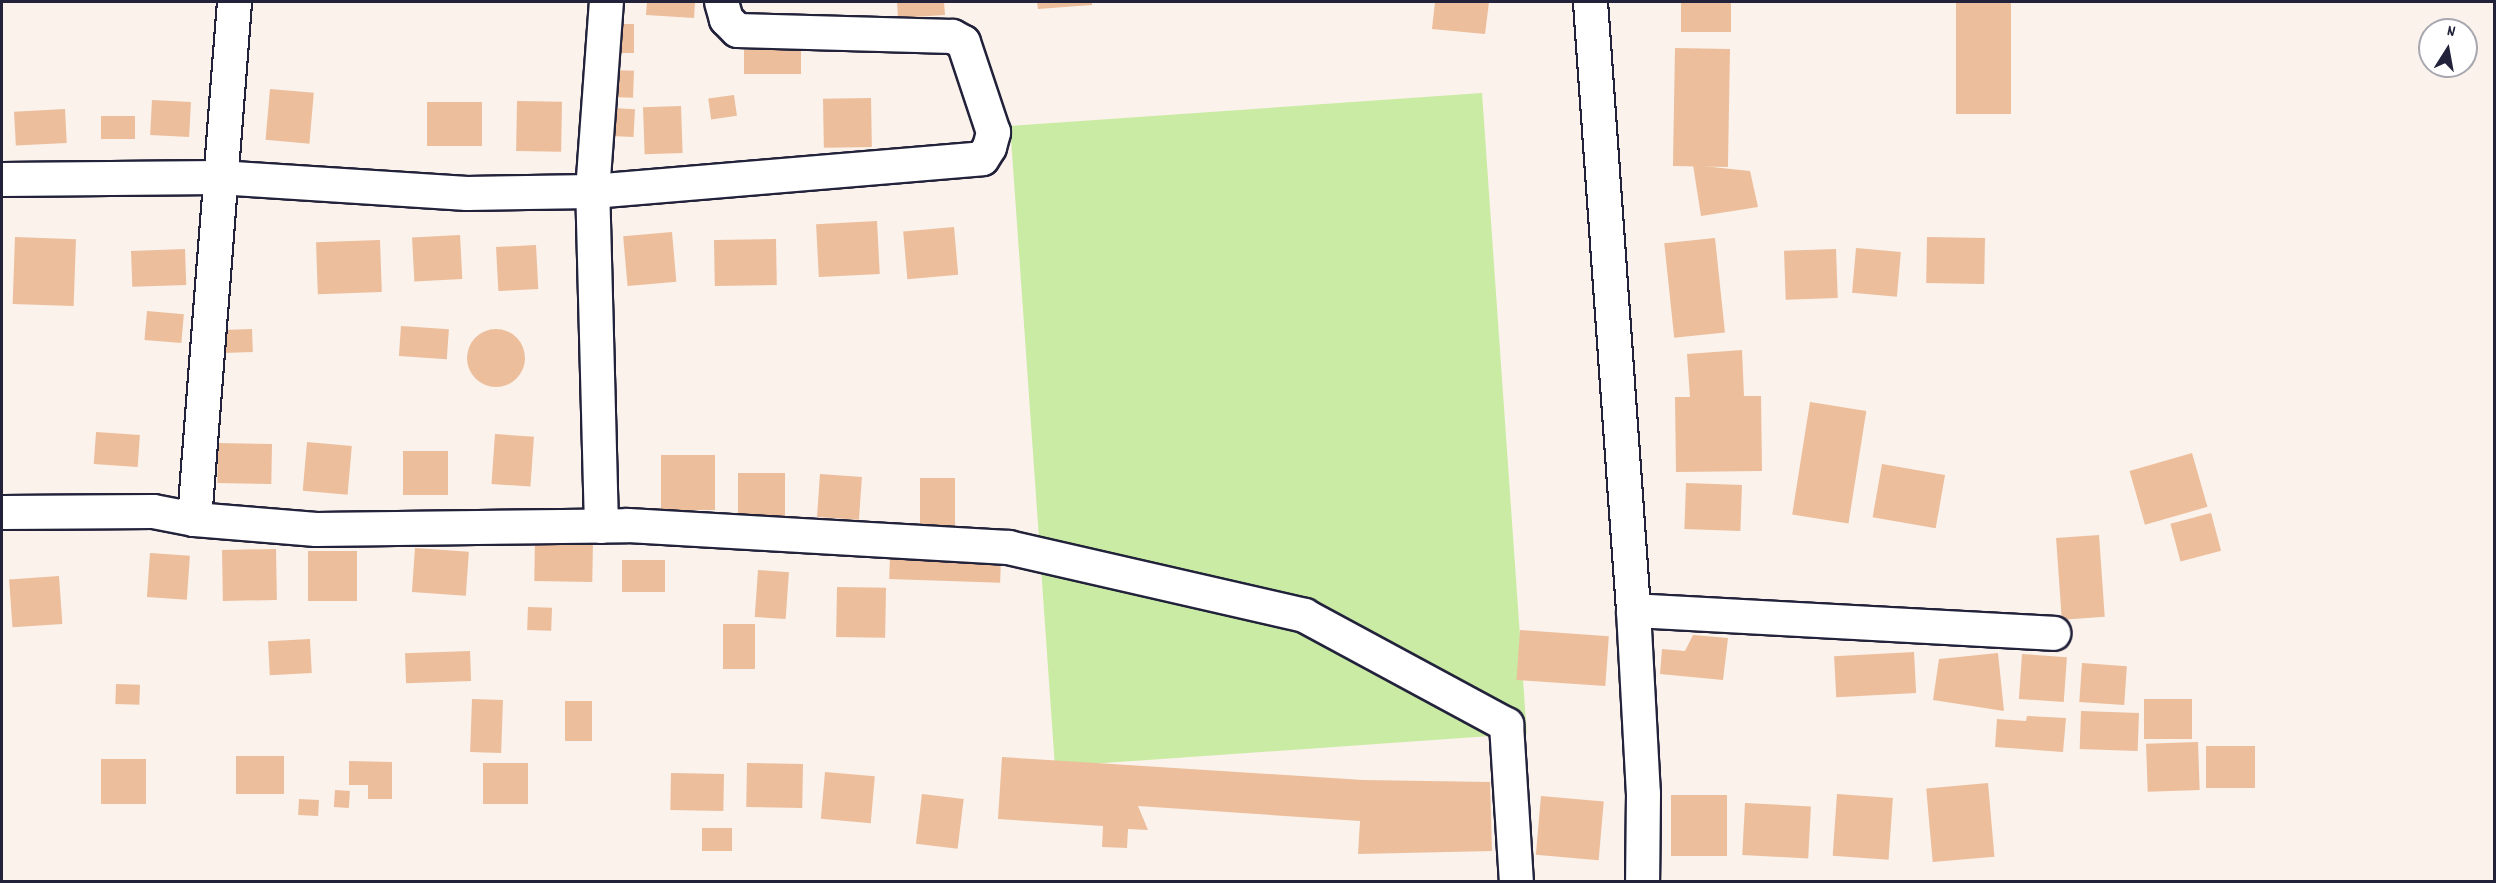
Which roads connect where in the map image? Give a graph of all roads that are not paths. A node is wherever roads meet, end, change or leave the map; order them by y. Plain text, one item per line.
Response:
1 (234, 2) edge
2 (606, 2) edge
3 (721, 2) edge
4 (1590, 2) edge
5 (218, 177) junction
6 (2, 179) edge
7 (592, 191) junction
8 (2, 512) edge
9 (194, 519) junction
10 (601, 526) junction
11 (1633, 610) junction
12 (2053, 633) dead end
13 (1516, 882) edge
14 (1642, 882) edge

1 - 5 street
2 - 7 street
3 - 7 street
4 - 11 street
5 - 6 street
5 - 7 street
5 - 9 street
7 - 10 street
8 - 9 street
9 - 10 street
10 - 13 street
11 - 12 street
11 - 14 street

